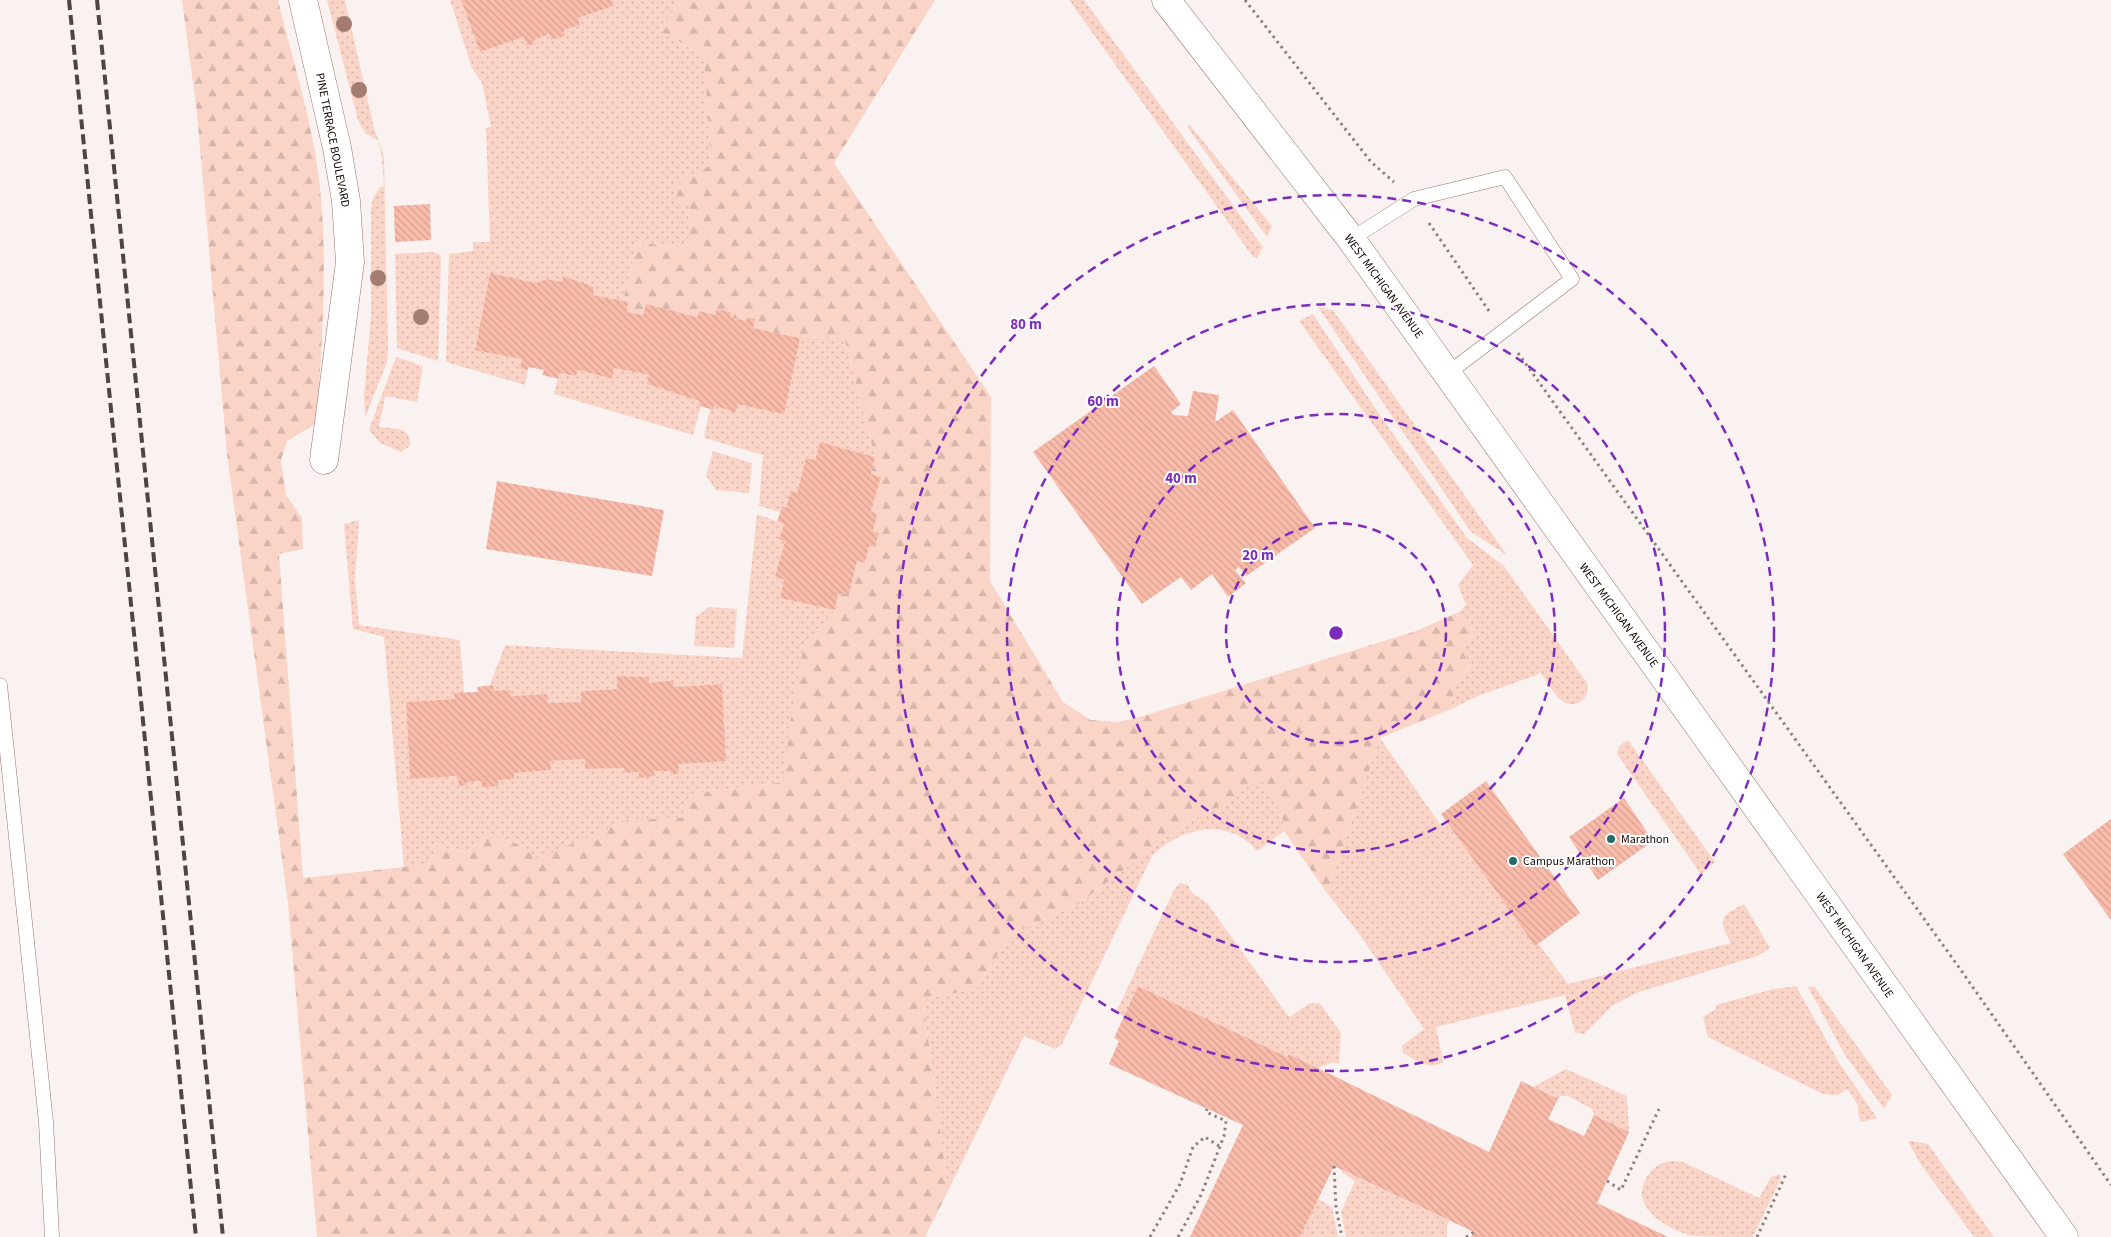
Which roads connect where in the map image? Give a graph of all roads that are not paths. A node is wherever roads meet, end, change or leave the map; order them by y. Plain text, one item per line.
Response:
1 (303, 0) edge
2 (1166, 0) edge
3 (1351, 239) junction
4 (1447, 374) junction
5 (324, 460) dead end
6 (0, 685) edge
7 (52, 1237) edge
8 (2064, 1237) edge

1 - 5 street, PINE TERRACE BOULEVARD
2 - 3 street, WEST MICHIGAN AVENUE
3 - 4 street, WEST MICHIGAN AVENUE
3 - 4 lane
4 - 8 street, WEST MICHIGAN AVENUE
6 - 7 lane

